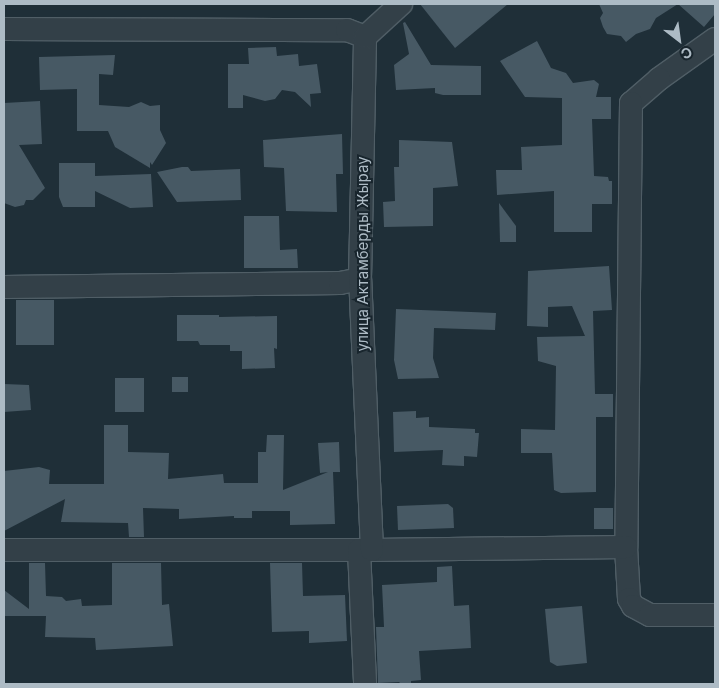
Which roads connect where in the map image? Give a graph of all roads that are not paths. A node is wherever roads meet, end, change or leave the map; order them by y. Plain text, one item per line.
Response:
1 (401, 4) edge
2 (4, 30) edge
3 (365, 37) junction
4 (715, 39) edge
5 (360, 279) junction
6 (4, 287) edge
7 (626, 547) junction
8 (4, 550) edge
9 (366, 550) junction
10 (715, 615) edge
11 (365, 684) edge

1 - 3 street
2 - 3 street
3 - 5 street, улица Актамберды Жырау
4 - 7 street
5 - 6 street
5 - 9 street, улица Актамберды Жырау
7 - 9 street
7 - 10 street
8 - 9 street
9 - 11 street, улица Актамберды Жырау

